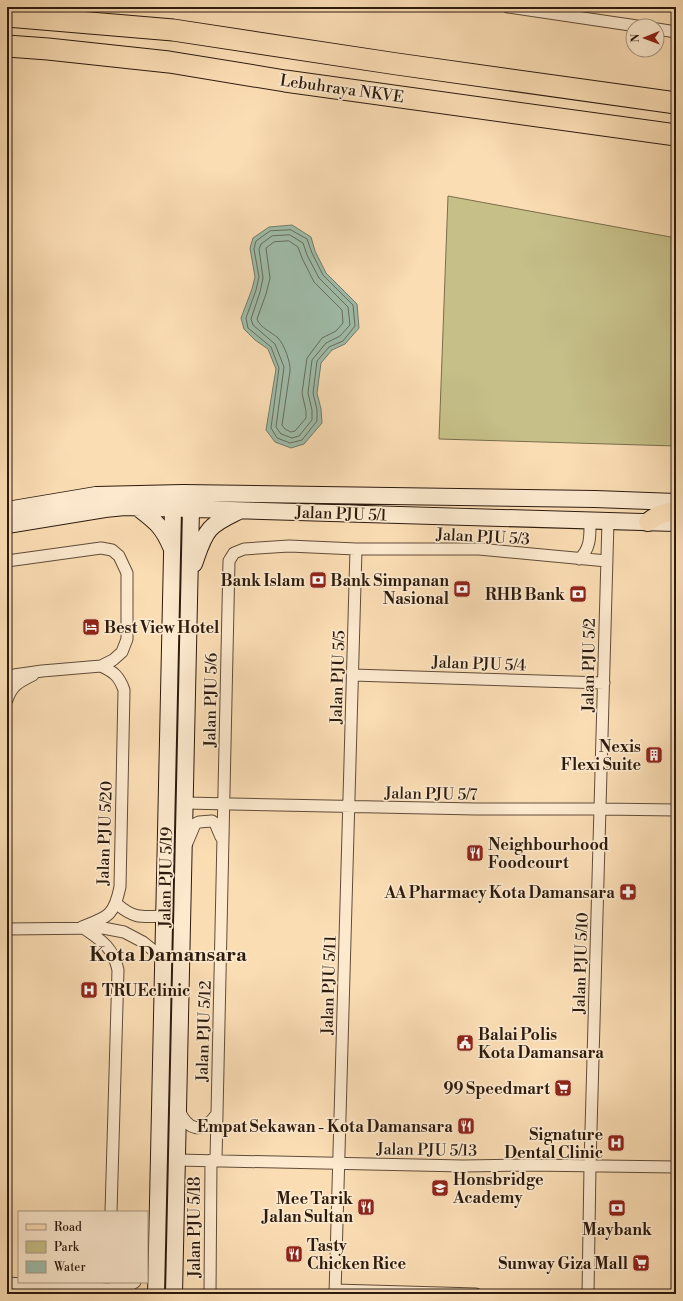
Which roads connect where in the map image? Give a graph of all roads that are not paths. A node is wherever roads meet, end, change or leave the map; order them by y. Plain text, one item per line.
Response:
1 (508, 7) edge
2 (7, 16) edge
3 (625, 24) edge
4 (665, 30) edge
5 (676, 32) edge
6 (7, 46) edge
7 (676, 103) edge
8 (676, 135) edge
9 (183, 493) junction
10 (676, 502) edge
11 (138, 508) junction
12 (173, 509) junction
13 (191, 509) junction
14 (7, 510) edge
15 (240, 510) junction
16 (676, 511) edge
17 (590, 521) junction
18 (608, 521) junction
19 (648, 522) junction
20 (676, 524) edge
21 (7, 525) edge
22 (172, 549) junction
23 (356, 549) junction
24 (580, 559) junction
25 (7, 561) edge
26 (607, 561) junction
27 (190, 574) junction
28 (101, 666) junction
29 (42, 671) junction
30 (353, 675) junction
31 (7, 676) edge
32 (604, 683) junction
33 (7, 700) edge
34 (185, 803) junction
35 (223, 804) junction
36 (349, 807) junction
37 (601, 809) junction
38 (676, 810) edge
39 (224, 843) junction
40 (184, 851) junction
41 (117, 904) junction
42 (164, 916) junction
43 (82, 927) junction
44 (7, 928) edge
45 (163, 958) junction
46 (178, 1107) junction
47 (216, 1115) junction
48 (177, 1160) junction
49 (213, 1160) junction
50 (338, 1163) junction
51 (590, 1166) junction
52 (676, 1168) edge
53 (111, 1211) edge
54 (152, 1271) edge
55 (7, 1283) edge
56 (133, 1283) edge
57 (109, 1288) edge
58 (335, 1292) edge
59 (156, 1294) edge
60 (174, 1294) edge
61 (210, 1294) edge
62 (476, 1294) edge
63 (588, 1294) edge

1 - 3 street
2 - 7 highway, Lebuhraya NKVE
4 - 5 street
6 - 8 highway, Lebuhraya NKVE
9 - 10 street, Jalan PJU 5/1
9 - 12 street
9 - 13 street
9 - 14 street, Jalan PJU 5/1
11 - 12 street, Jalan PJU 5/1
11 - 21 street, Jalan PJU 5/1
11 - 22 street
12 - 13 street, Jalan PJU 5/1
12 - 22 street, Jalan PJU 5/19
13 - 15 street, Jalan PJU 5/1
13 - 27 street, Jalan PJU 5/19
15 - 17 street, Jalan PJU 5/1
15 - 27 street
16 - 19 main road
17 - 18 street, Jalan PJU 5/1
17 - 24 street
18 - 19 street, Jalan PJU 5/1
18 - 26 street, Jalan PJU 5/2
19 - 20 street, Jalan PJU 5/1
22 - 42 street, Jalan PJU 5/19
23 - 24 street, Jalan PJU 5/3
23 - 30 street, Jalan PJU 5/5
23 - 35 street, Jalan PJU 5/6
24 - 26 street, Jalan PJU 5/3
25 - 28 street
26 - 32 street, Jalan PJU 5/2
27 - 34 street, Jalan PJU 5/19
28 - 29 street
28 - 41 street, Jalan PJU 5/20
29 - 31 street
29 - 33 street
30 - 32 street, Jalan PJU 5/4
30 - 36 street, Jalan PJU 5/5
32 - 37 street, Jalan PJU 5/2
34 - 35 street, Jalan PJU 5/7
34 - 40 street, Jalan PJU 5/19
35 - 36 street, Jalan PJU 5/7
35 - 39 street, Jalan PJU 5/12
36 - 37 street, Jalan PJU 5/7
36 - 50 street, Jalan PJU 5/11
37 - 38 street, Jalan PJU 5/7
37 - 51 street, Jalan PJU 5/10
39 - 40 street
39 - 47 street, Jalan PJU 5/12
40 - 46 street, Jalan PJU 5/19
41 - 42 street
41 - 43 street, Jalan PJU 5/20
42 - 45 street, Jalan PJU 5/19
43 - 44 street
43 - 45 street
43 - 53 street
45 - 54 street, Jalan PJU 5/19
46 - 47 street
46 - 48 street, Jalan PJU 5/19
47 - 49 street, Jalan PJU 5/12
48 - 49 street, Jalan PJU 5/13
48 - 60 street, Jalan PJU 5/19
49 - 50 street, Jalan PJU 5/13
49 - 61 street, Jalan PJU 5/18
50 - 51 street, Jalan PJU 5/13
50 - 58 street, Jalan PJU 5/11
51 - 52 street, Jalan PJU 5/13
51 - 63 street, Jalan PJU 5/10
54 - 59 street, Jalan PJU 5/19
55 - 57 street
56 - 57 street
58 - 62 street

